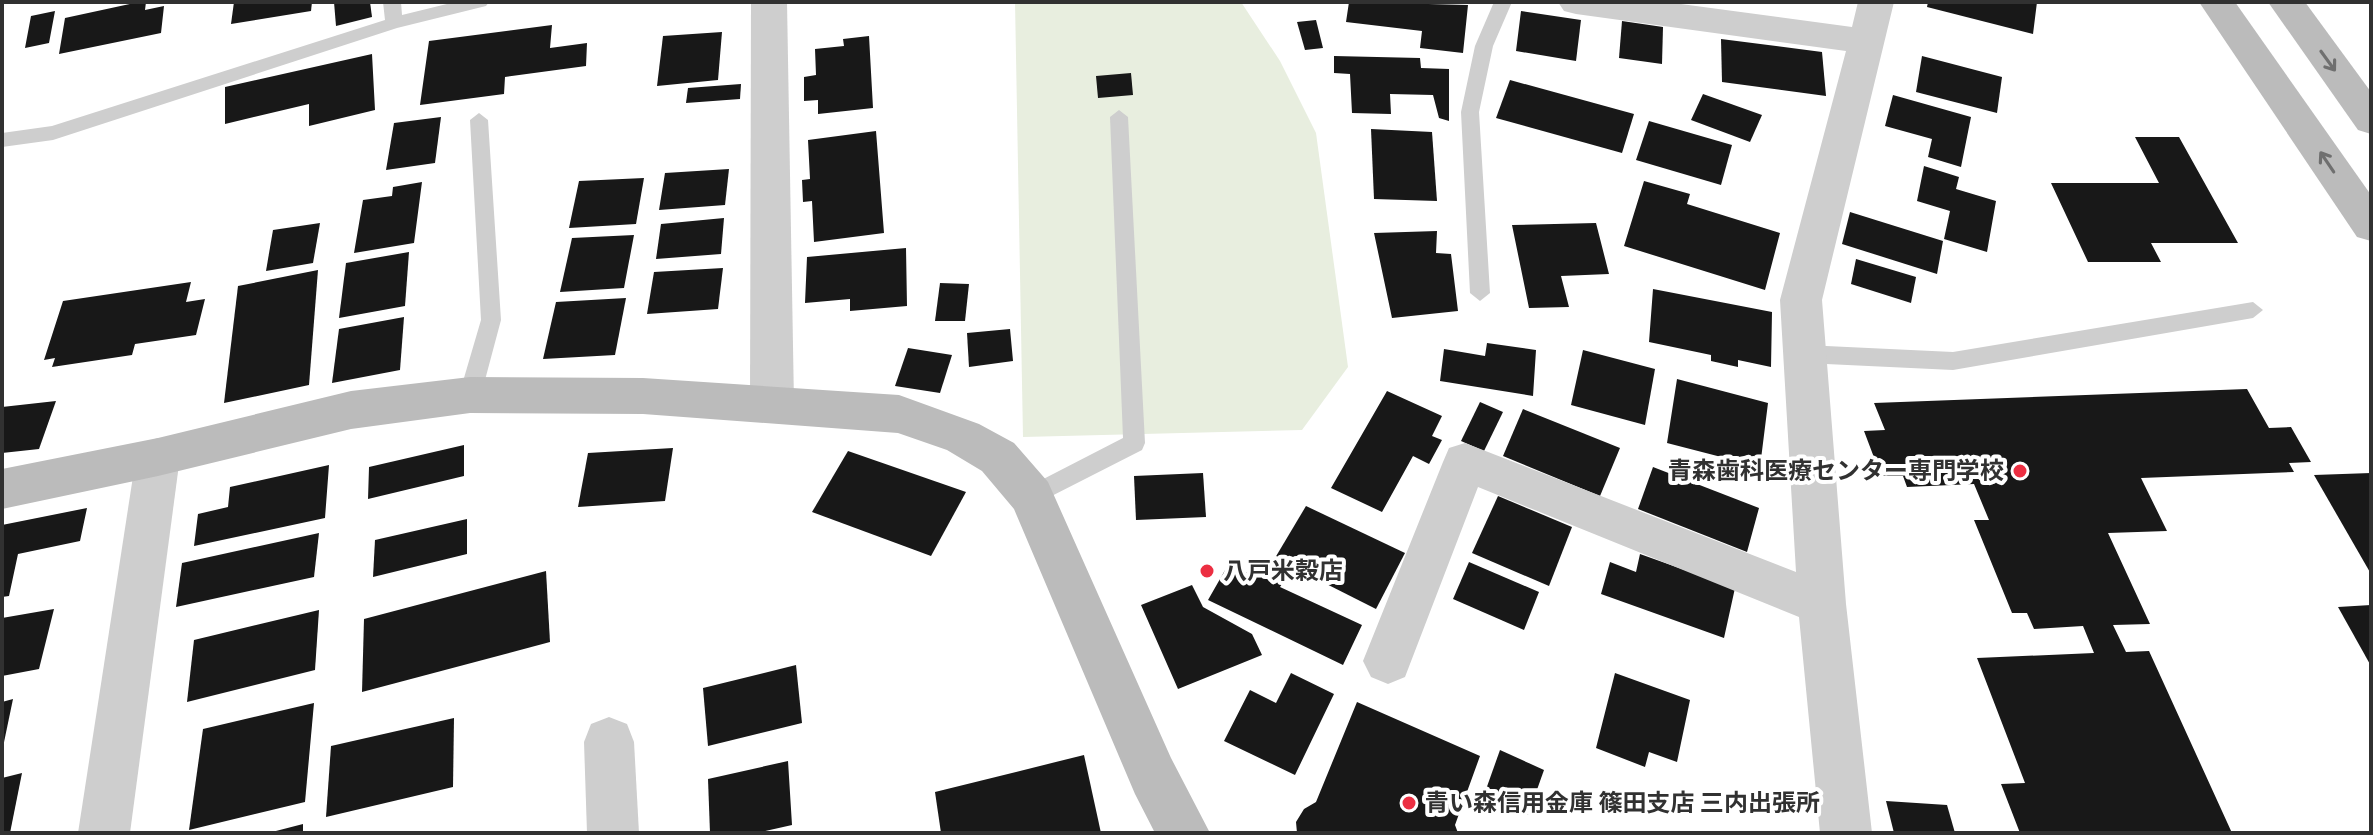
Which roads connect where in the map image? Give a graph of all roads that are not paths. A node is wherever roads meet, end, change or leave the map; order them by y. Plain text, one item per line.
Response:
1 (392, 2) edge
2 (480, 2) edge
3 (769, 2) edge
4 (1503, 2) edge
5 (1576, 2) edge
6 (2217, 2) edge
7 (2286, 2) edge
8 (1871, 21) edge
9 (394, 23) junction
10 (1119, 117) dead end
11 (479, 120) dead end
12 (2371, 120) edge
13 (2, 140) edge
14 (2371, 226) edge
15 (1480, 293) dead end
16 (2253, 310) dead end
17 (1805, 354) junction
18 (470, 395) junction
19 (772, 403) junction
20 (158, 457) junction
21 (2, 489) edge
22 (1032, 496) junction
23 (1822, 604) junction
24 (1388, 661) dead end
25 (609, 742) dead end
26 (104, 833) edge
27 (613, 833) edge
28 (1184, 833) edge
29 (1846, 833) edge

1 - 9 lane
2 - 9 lane
3 - 19 street
4 - 15 lane
5 - 8 street
14 -> 6 street
7 -> 12 street
8 - 17 street
9 - 13 lane
10 - 22 lane
11 - 18 lane
16 - 17 lane
17 - 23 street
18 - 19 street
18 - 20 street
19 - 22 street
20 - 21 street
20 - 26 street
22 - 28 street
23 - 24 street
23 - 29 street
25 - 27 street

